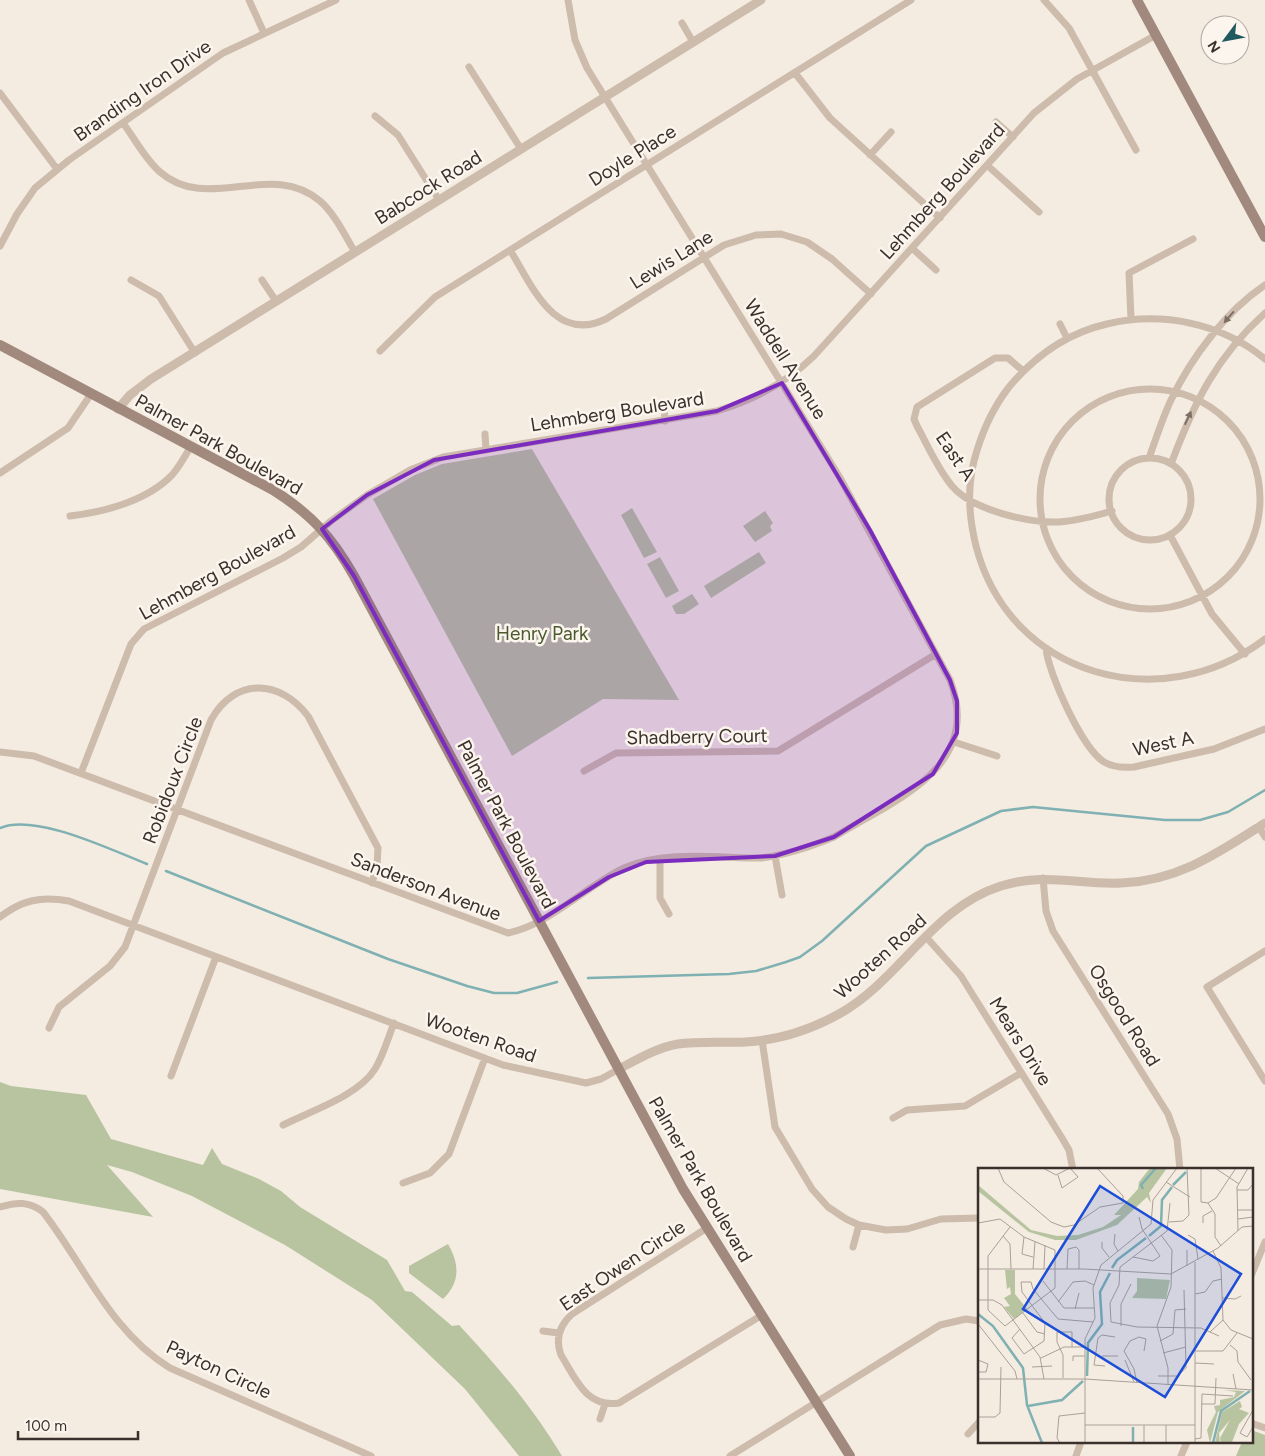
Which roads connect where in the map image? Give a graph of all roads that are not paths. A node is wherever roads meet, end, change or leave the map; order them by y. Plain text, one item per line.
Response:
1 (248, 0) edge
2 (336, 0) edge
3 (568, 0) edge
4 (761, 0) edge
5 (911, 0) edge
6 (1044, 0) edge
7 (1137, 0) edge
8 (682, 23) dead end
9 (264, 33) junction
10 (1156, 35) junction
11 (693, 42) junction
12 (470, 67) dead end
13 (1092, 70) junction
14 (795, 73) junction
15 (0, 93) edge
16 (605, 97) junction
17 (375, 116) dead end
18 (996, 122) dead end
19 (123, 123) junction
20 (891, 132) dead end
21 (1013, 137) junction
22 (522, 149) junction
23 (1136, 150) dead end
24 (870, 155) junction
25 (646, 165) junction
26 (988, 166) junction
27 (57, 169) junction
28 (439, 200) junction
29 (1039, 212) dead end
30 (940, 218) junction
31 (1265, 237) edge
32 (1193, 239) dead end
33 (0, 246) edge
34 (913, 248) junction
35 (510, 250) junction
36 (355, 252) junction
37 (704, 258) junction
38 (936, 270) dead end
39 (131, 280) dead end
40 (262, 280) dead end
41 (1265, 285) edge
42 (871, 294) junction
43 (276, 301) junction
44 (1265, 313) edge
45 (1131, 319) junction
46 (1060, 324) dead end
47 (1218, 331) junction
48 (1067, 338) junction
49 (1238, 340) junction
50 (0, 346) edge
51 (380, 351) dead end
52 (195, 353) junction
53 (1265, 359) edge
54 (1023, 371) junction
55 (782, 383) junction
56 (1176, 392) junction
57 (90, 394) junction
58 (1197, 399) junction
59 (664, 406) dead end
60 (118, 408) junction
61 (664, 421) junction
62 (485, 434) dead end
63 (191, 446) junction
64 (486, 450) junction
65 (1149, 458) junction
66 (1171, 464) junction
67 (0, 473) edge
68 (969, 501) junction
69 (1112, 511) junction
70 (70, 516) dead end
71 (1042, 522) junction
72 (322, 529) junction
73 (1170, 535) junction
74 (1202, 597) junction
75 (1265, 640) edge
76 (1046, 648) junction
77 (936, 654) junction
78 (1245, 654) junction
79 (1265, 729) edge
80 (954, 742) junction
81 (0, 752) edge
82 (996, 756) dead end
83 (584, 771) dead end
84 (81, 774) junction
85 (178, 810) junction
86 (1262, 825) edge
87 (1265, 837) edge
88 (775, 856) junction
89 (660, 859) junction
90 (1043, 878) junction
91 (372, 883) junction
92 (782, 895) dead end
93 (669, 914) dead end
94 (0, 917) edge
95 (539, 921) junction
96 (134, 925) junction
97 (927, 938) junction
98 (1265, 951) edge
99 (216, 957) junction
100 (394, 1023) junction
101 (49, 1028) dead end
102 (762, 1040) junction
103 (485, 1058) junction
104 (619, 1069) junction
105 (1021, 1072) junction
106 (170, 1076) dead end
107 (1265, 1081) edge
108 (893, 1118) dead end
109 (283, 1124) dead end
110 (1072, 1168) edge
111 (1180, 1168) edge
112 (403, 1183) dead end
113 (0, 1207) edge
114 (978, 1218) edge
115 (859, 1225) junction
116 (707, 1228) junction
117 (1265, 1242) edge
118 (853, 1247) dead end
119 (1252, 1274) edge
120 (762, 1315) junction
121 (978, 1321) edge
122 (543, 1330) dead end
123 (559, 1333) junction
124 (816, 1402) junction
125 (605, 1404) junction
126 (600, 1419) dead end
127 (978, 1423) edge
128 (1252, 1423) edge
129 (1265, 1428) edge
130 (968, 1434) dead end
131 (1080, 1444) edge
132 (1186, 1444) edge
133 (370, 1456) edge
134 (730, 1456) edge
135 (850, 1456) edge
136 (1076, 1456) edge
137 (1181, 1456) edge

1 - 9 street
2 - 9 street, Branding Iron Drive
3 - 16 street, Waddell Avenue
4 - 11 street, Babcock Road
5 - 14 street, Doyle Place
6 - 13 street
7 - 10 main road
8 - 11 street
9 - 19 street, Branding Iron Drive
10 - 13 street, Lehmberg Boulevard
10 - 31 main road
11 - 16 street, Babcock Road
12 - 22 street
13 - 21 street, Lehmberg Boulevard
13 - 23 street
14 - 24 street
14 - 25 street, Doyle Place
15 - 27 street
16 - 22 street, Babcock Road
16 - 25 street, Waddell Avenue
17 - 28 street
18 - 21 street
19 - 27 street, Branding Iron Drive
19 - 36 street
20 - 24 street
21 - 26 street, Lehmberg Boulevard
22 - 28 street, Babcock Road
24 - 30 street
25 - 35 street, Doyle Place
25 - 37 street, Waddell Avenue
26 - 29 street
26 - 30 street, Lehmberg Boulevard
27 - 33 street, Branding Iron Drive
28 - 36 street, Babcock Road
30 - 34 street, Lehmberg Boulevard
32 - 45 street
34 - 38 street
34 - 42 street, Lehmberg Boulevard
35 - 37 street, Lewis Lane
35 - 51 street, Doyle Place
36 - 43 street, Babcock Road
37 - 42 street, Lewis Lane
37 - 55 street, Waddell Avenue
39 - 52 street
40 - 43 street
41 -> 47 street
42 - 55 street, Lehmberg Boulevard
43 - 52 street, Babcock Road
44 - 49 street
45 - 47 street
45 - 48 street
46 - 48 street
47 - 49 street
47 - 56 street
48 - 54 street
49 - 53 street
49 - 58 street
50 - 57 main road, Palmer Park Boulevard
52 - 60 street, Babcock Road
54 - 68 street
54 - 68 street, East A
55 - 61 street, Lehmberg Boulevard
55 - 77 street, Waddell Avenue
56 - 58 street
56 - 65 street
56 - 71 street
57 - 60 main road, Palmer Park Boulevard
57 - 67 street
66 -> 58 street
58 - 74 street
59 - 61 street
60 - 63 main road, Palmer Park Boulevard
61 - 64 street, Lehmberg Boulevard
62 - 64 street
63 - 70 street
63 - 72 main road, Palmer Park Boulevard
64 - 72 street, Lehmberg Boulevard
65 - 66 street
65 - 69 street
66 - 73 street
68 - 71 street, East A
68 - 76 street
69 - 71 street, East A
69 - 73 street
71 - 74 street
72 - 84 street, Lehmberg Boulevard
72 - 95 main road, Palmer Park Boulevard
73 - 74 street
74 - 78 street
75 - 78 street
76 - 78 street
76 - 79 street, West A
77 - 80 street, Waddell Avenue
77 - 83 street, Shadberry Court
80 - 82 street
80 - 88 street, Sanderson Avenue
81 - 84 street, Sanderson Avenue
84 - 85 street, Sanderson Avenue
85 - 91 street, Sanderson Avenue
85 - 91 street, Robidoux Circle
85 - 96 street, Robidoux Circle
86 - 87 street
86 - 90 street, Wooten Road
88 - 89 street, Sanderson Avenue
88 - 92 street
89 - 93 street
89 - 95 street, Sanderson Avenue
90 - 97 street, Wooten Road
90 - 111 street, Osgood Road
91 - 95 street, Sanderson Avenue
94 - 96 street, Wooten Road
95 - 104 main road, Palmer Park Boulevard
96 - 99 street, Wooten Road
96 - 101 street, Robidoux Circle
97 - 102 street, Wooten Road
97 - 105 street, Mears Drive
98 - 107 street
99 - 100 street, Wooten Road
99 - 106 street
100 - 103 street, Wooten Road
100 - 109 street
102 - 104 street, Wooten Road
102 - 115 street
103 - 104 street, Wooten Road
103 - 112 street
104 - 116 main road, Palmer Park Boulevard
105 - 108 street
105 - 110 street, Mears Drive
113 - 133 street, Payton Circle
114 - 115 street
115 - 118 street
116 - 120 main road, Palmer Park Boulevard
116 - 123 street, East Owen Circle
117 - 119 street
120 - 124 main road, Palmer Park Boulevard
120 - 125 street
121 - 124 street
122 - 123 street, East Owen Circle
123 - 125 street, East Owen Circle
124 - 134 street
124 - 135 main road, Palmer Park Boulevard
125 - 126 street
127 - 130 street
128 - 129 street
131 - 136 street
132 - 137 street

